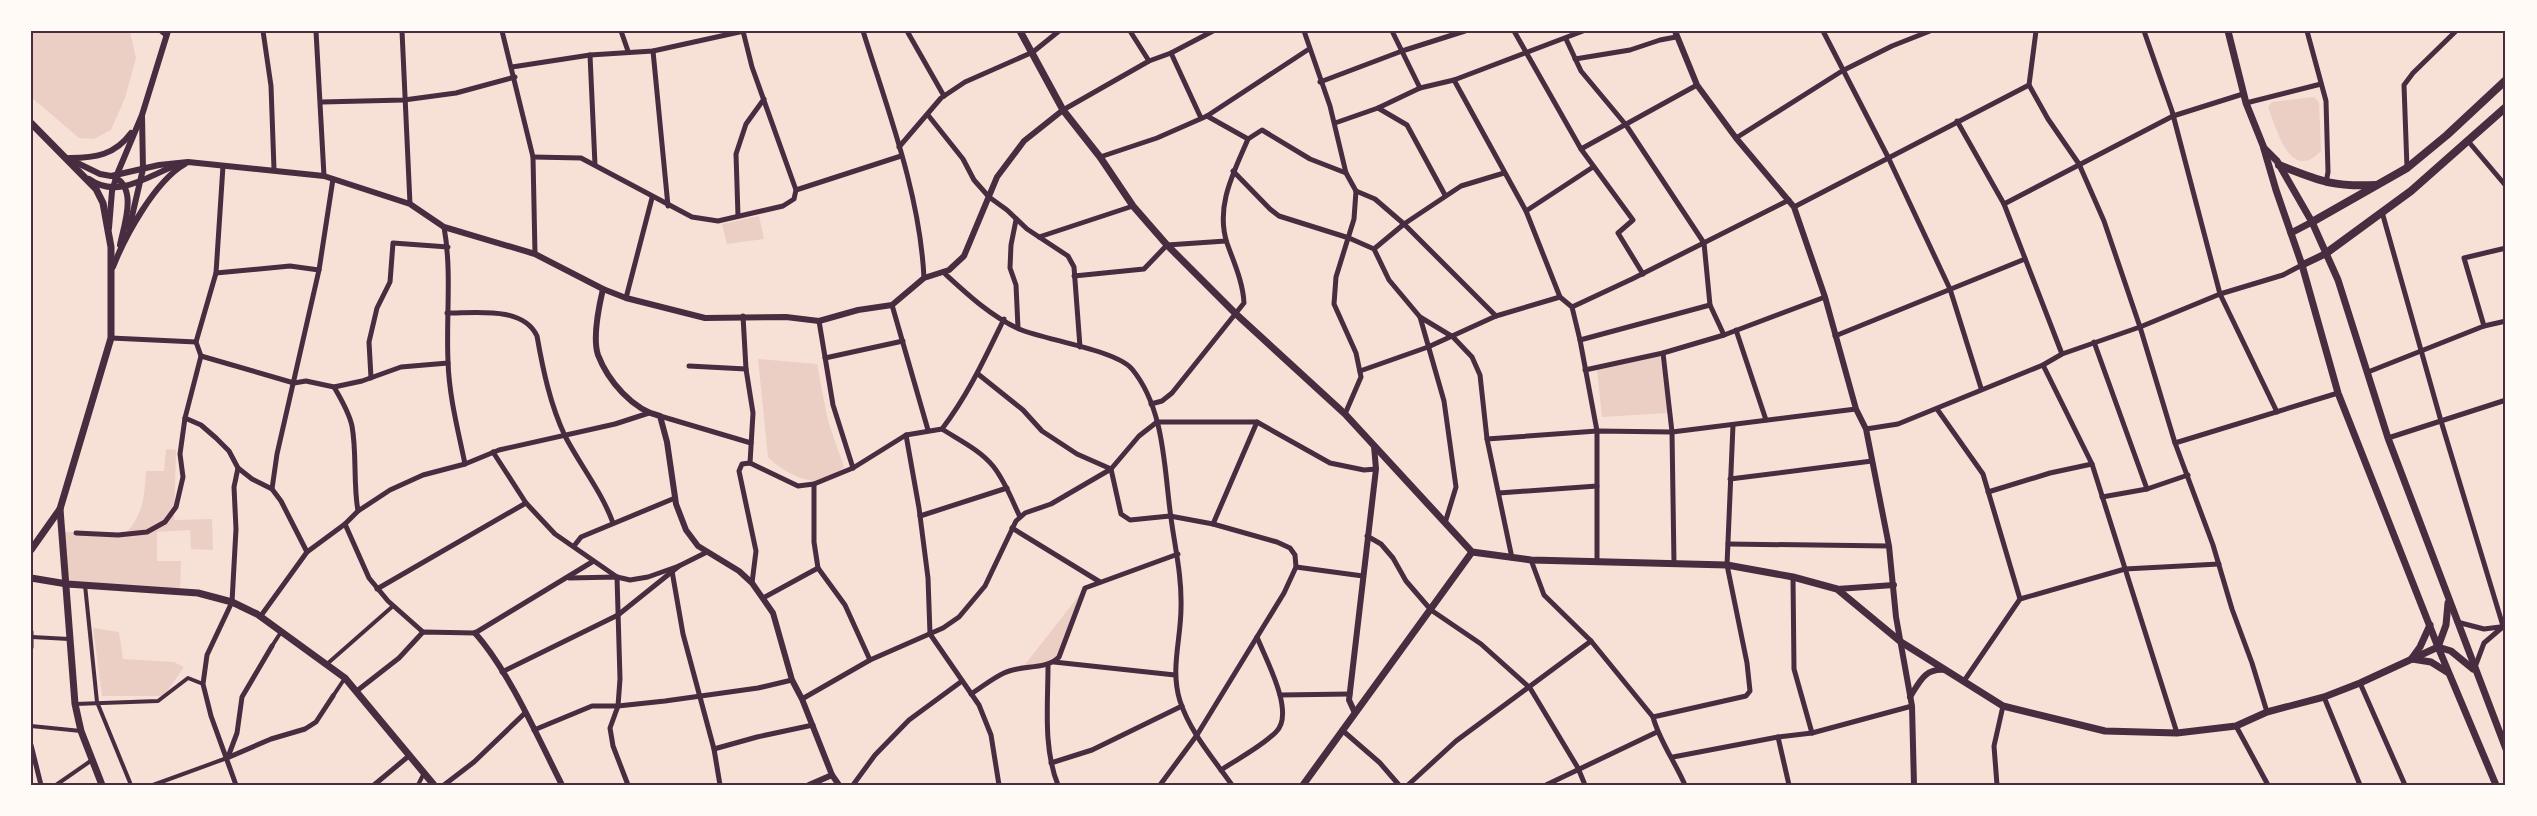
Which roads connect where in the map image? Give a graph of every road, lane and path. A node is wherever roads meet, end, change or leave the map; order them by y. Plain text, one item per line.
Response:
1 (263, 31) edge
2 (316, 31) edge
3 (402, 31) edge
4 (502, 31) edge
5 (621, 31) edge
6 (743, 31) edge
7 (863, 31) edge
8 (907, 31) edge
9 (1020, 31) edge
10 (1059, 31) edge
11 (1130, 31) edge
12 (1304, 31) edge
13 (1392, 31) edge
14 (1465, 31) edge
15 (1514, 31) edge
16 (1583, 31) edge
17 (1823, 31) edge
18 (1930, 31) edge
19 (2036, 31) edge
20 (2144, 31) edge
21 (2228, 31) edge
22 (2456, 31) edge
23 (165, 32) edge
24 (1212, 32) edge
25 (2308, 32) edge
26 (1675, 34) edge
27 (1566, 39) junction
28 (1309, 49) junction
29 (628, 51) junction
30 (654, 51) junction
31 (1402, 51) junction
32 (1033, 52) junction
33 (1526, 52) junction
34 (1171, 53) junction
35 (590, 55) junction
36 (1575, 59) junction
37 (1149, 61) junction
38 (512, 67) junction
39 (1842, 71) junction
40 (515, 77) junction
41 (1454, 80) junction
42 (2506, 80) edge
43 (1320, 82) junction
44 (2320, 84) junction
45 (1697, 85) junction
46 (2029, 85) junction
47 (1420, 88) junction
48 (2243, 94) junction
49 (944, 96) junction
50 (764, 98) junction
51 (404, 100) junction
52 (322, 102) junction
53 (2246, 103) junction
54 (2506, 107) edge
55 (1378, 108) junction
56 (1063, 110) junction
57 (142, 115) junction
58 (928, 115) junction
59 (2173, 116) junction
60 (1204, 117) junction
61 (1957, 121) junction
62 (31, 123) edge
63 (1334, 123) junction
64 (138, 125) junction
65 (1626, 125) junction
66 (1736, 138) junction
67 (1248, 139) junction
68 (2468, 141) junction
69 (899, 147) junction
70 (2264, 148) junction
71 (1581, 149) junction
72 (901, 156) junction
73 (533, 157) junction
74 (1100, 157) junction
75 (1888, 157) junction
76 (66, 158) junction
77 (188, 162) junction
78 (2079, 164) junction
79 (595, 165) junction
80 (2279, 165) junction
81 (223, 166) junction
82 (1593, 167) junction
83 (2406, 168) junction
84 (144, 169) junction
85 (274, 169) junction
86 (1234, 171) junction
87 (1346, 173) junction
88 (1504, 173) junction
89 (85, 176) junction
90 (115, 176) junction
91 (324, 176) junction
92 (334, 178) junction
93 (142, 181) junction
94 (2326, 184) junction
95 (2378, 185) junction
96 (2506, 186) edge
97 (126, 187) junction
98 (113, 189) junction
99 (796, 190) junction
100 (1356, 191) junction
101 (1445, 195) junction
102 (989, 197) junction
103 (652, 198) junction
104 (1789, 200) junction
105 (410, 204) junction
106 (2004, 204) junction
107 (668, 206) junction
108 (1133, 206) junction
109 (1794, 207) junction
110 (1526, 211) junction
111 (2382, 212) junction
112 (738, 216) junction
113 (1016, 220) junction
114 (2312, 222) junction
115 (1404, 224) junction
116 (444, 227) junction
117 (109, 232) junction
118 (2291, 233) junction
119 (127, 237) junction
120 (1039, 237) junction
121 (1349, 238) junction
122 (1226, 240) junction
123 (1704, 243) junction
124 (1167, 245) junction
125 (448, 247) junction
126 (2506, 248) edge
127 (1374, 249) junction
128 (119, 251) junction
129 (535, 254) junction
130 (2325, 254) junction
131 (2025, 259) junction
132 (2302, 265) junction
133 (112, 267) junction
134 (319, 270) junction
135 (943, 272) junction
136 (216, 273) junction
137 (1643, 274) junction
138 (1074, 276) junction
139 (924, 278) junction
140 (603, 289) junction
141 (1950, 289) junction
142 (2220, 294) junction
143 (1560, 297) junction
144 (1825, 297) junction
145 (626, 298) junction
146 (1710, 305) junction
147 (892, 306) junction
148 (1572, 307) junction
149 (447, 313) junction
150 (1236, 314) junction
151 (743, 316) junction
152 (1496, 316) junction
153 (1420, 317) junction
154 (1004, 320) junction
155 (819, 321) junction
156 (2506, 321) edge
157 (2484, 326) junction
158 (2140, 327) junction
159 (1018, 328) junction
160 (1736, 330) junction
161 (1724, 335) junction
162 (1835, 336) junction
163 (1453, 337) junction
164 (111, 338) junction
165 (1580, 340) junction
166 (902, 341) junction
167 (196, 342) junction
168 (2094, 342) junction
169 (1428, 347) junction
170 (1080, 348) junction
171 (2422, 351) junction
172 (1663, 353) junction
173 (2062, 354) junction
174 (201, 356) junction
175 (825, 358) junction
176 (448, 363) junction
177 (2044, 365) junction
178 (689, 366) dead end
179 (746, 369) junction
180 (1360, 370) junction
181 (1585, 370) junction
182 (2368, 372) junction
183 (978, 374) junction
184 (371, 378) junction
185 (294, 383) junction
186 (334, 387) junction
187 (1981, 388) junction
188 (2338, 393) junction
189 (2506, 400) edge
190 (1151, 404) junction
191 (1936, 409) junction
192 (1856, 410) junction
193 (2277, 412) junction
194 (649, 413) junction
195 (1344, 414) junction
196 (660, 416) junction
197 (185, 418) junction
198 (1766, 420) junction
199 (2441, 421) junction
200 (1157, 422) junction
201 (1258, 422) junction
202 (1732, 425) junction
203 (942, 429) junction
204 (1866, 429) junction
205 (928, 430) junction
206 (1597, 431) junction
207 (1672, 432) junction
208 (906, 435) junction
209 (565, 436) junction
210 (2388, 438) junction
211 (1487, 440) junction
212 (751, 443) junction
213 (2175, 443) junction
214 (1374, 446) junction
215 (493, 452) junction
216 (1872, 461) junction
217 (750, 463) junction
218 (465, 464) junction
219 (2092, 464) junction
220 (238, 468) junction
221 (853, 468) junction
222 (1111, 469) junction
223 (1376, 469) junction
224 (2188, 475) junction
225 (1730, 479) junction
226 (814, 484) junction
227 (1597, 486) junction
228 (1007, 488) junction
229 (272, 489) junction
230 (2147, 489) junction
231 (1988, 492) junction
232 (1498, 494) junction
233 (2102, 497) junction
234 (675, 498) junction
235 (526, 503) junction
236 (60, 509) junction
237 (358, 511) junction
238 (920, 516) junction
239 (1170, 516) junction
240 (1020, 517) junction
241 (613, 523) junction
242 (1445, 523) junction
243 (345, 524) junction
244 (1213, 524) junction
245 (1012, 528) junction
246 (76, 533) dead end
247 (1368, 536) junction
248 (1728, 544) junction
249 (574, 546) junction
250 (1889, 546) junction
251 (31, 550) edge
252 (307, 552) junction
253 (707, 552) junction
254 (1472, 552) junction
255 (1178, 554) junction
256 (1512, 558) junction
257 (1531, 560) junction
258 (592, 562) junction
259 (1597, 562) junction
260 (1674, 563) junction
261 (2219, 564) junction
262 (1727, 565) junction
263 (679, 566) junction
264 (1296, 567) junction
265 (818, 568) junction
266 (2125, 569) junction
267 (672, 571) junction
268 (1362, 576) junction
269 (617, 577) junction
270 (1793, 577) junction
271 (31, 578) edge
272 (566, 578) junction
273 (1100, 582) junction
274 (752, 583) junction
275 (67, 584) junction
276 (85, 585) junction
277 (1894, 585) junction
278 (377, 589) junction
279 (1837, 589) junction
280 (2448, 597) junction
281 (763, 598) junction
282 (2020, 599) junction
283 (232, 602) junction
284 (393, 606) junction
285 (1431, 610) junction
286 (618, 615) junction
287 (260, 616) junction
288 (2458, 622) junction
289 (2430, 625) junction
290 (2504, 626) edge
291 (31, 632) edge
292 (281, 632) junction
293 (423, 632) junction
294 (475, 633) junction
295 (930, 634) junction
296 (32, 637) edge
297 (1257, 637) junction
298 (69, 639) junction
299 (1591, 641) junction
300 (1901, 642) junction
301 (272, 646) joint
302 (2438, 646) junction
303 (31, 647) edge
304 (2411, 659) junction
305 (870, 660) junction
306 (1054, 662) junction
307 (327, 664) junction
308 (1048, 666) junction
309 (1945, 670) junction
310 (2474, 670) junction
311 (502, 672) junction
312 (1175, 675) junction
313 (2450, 675) junction
314 (345, 678) junction
315 (792, 680) junction
316 (962, 681) junction
317 (1964, 681) junction
318 (2360, 683) junction
319 (203, 684) junction
320 (1530, 688) junction
321 (358, 690) junction
322 (971, 694) junction
323 (1350, 694) junction
324 (1280, 695) junction
325 (333, 696) joint
326 (699, 696) junction
327 (1910, 697) junction
328 (2324, 697) junction
329 (802, 699) junction
330 (97, 702) junction
331 (75, 704) junction
332 (618, 706) junction
333 (1182, 706) junction
334 (1912, 706) junction
335 (2003, 706) junction
336 (2268, 712) junction
337 (525, 713) junction
338 (1355, 713) junction
339 (1653, 717) junction
340 (31, 726) edge
341 (813, 726) junction
342 (2236, 726) junction
343 (534, 730) junction
344 (1342, 730) junction
345 (81, 731) junction
346 (1657, 732) junction
347 (2177, 733) junction
348 (1812, 734) junction
349 (1197, 735) junction
350 (1778, 737) junction
351 (31, 745) edge
352 (714, 749) junction
353 (2506, 749) edge
354 (410, 755) junction
355 (1673, 757) junction
356 (227, 758) junction
357 (92, 760) junction
358 (1051, 763) junction
359 (1578, 768) junction
360 (1221, 770) junction
361 (424, 772) junction
362 (832, 775) junction
363 (377, 784) edge
364 (41, 785) edge
365 (56, 785) edge
366 (102, 785) edge
367 (131, 785) edge
368 (153, 785) edge
369 (236, 785) edge
370 (418, 785) edge
371 (434, 785) edge
372 (444, 785) edge
373 (562, 785) edge
374 (628, 785) edge
375 (720, 785) edge
376 (809, 785) edge
377 (839, 785) edge
378 (853, 785) edge
379 (999, 785) edge
380 (1058, 785) edge
381 (1160, 785) edge
382 (1232, 785) edge
383 (1303, 785) edge
384 (1399, 785) edge
385 (1408, 785) edge
386 (1546, 785) edge
387 (1585, 785) edge
388 (1685, 785) edge
389 (1789, 785) edge
390 (1914, 785) edge
391 (1997, 785) edge
392 (2268, 785) edge
393 (2360, 785) edge
394 (2405, 785) edge
395 (2496, 785) edge

1 - 85 street
2 - 52 street
3 - 51 street
4 - 38 street
5 - 29 street
6 - 30 street
6 - 50 street
7 - 69 street
8 - 49 street
9 - 32 main road
10 - 32 street
11 - 37 street
12 - 28 street
13 - 31 street
14 - 31 street
15 - 33 street
16 - 27 street
17 - 39 street
18 - 39 street
19 - 46 street
20 - 59 street
21 - 48 main road
22 - 83 street
23 - 57 street
24 - 34 street
25 - 44 street
26 - 36 street
26 - 45 street
27 - 33 street
27 - 36 street
28 - 43 street
28 - 60 street
29 - 30 street
29 - 35 street
30 - 107 street
31 - 43 street
31 - 47 street
32 - 49 street
32 - 56 main road
33 - 41 street
33 - 71 street
34 - 37 street
34 - 60 street
35 - 38 street
35 - 79 street
36 - 65 street
37 - 56 street
38 - 40 street
39 - 66 street
39 - 75 street
40 - 51 street
40 - 73 street
41 - 47 street
41 - 88 street
42 - 83 main road
43 - 63 street
44 - 53 street
44 - 94 street
45 - 65 street
45 - 66 street
46 - 61 street
46 - 78 street
47 - 55 street
48 - 53 main road
48 - 59 street
49 - 58 street
50 - 99 street
50 - 112 street
51 - 52 street
51 - 105 street
52 - 91 street
53 - 70 main road
54 - 68 main road
55 - 63 street
55 - 101 street
56 - 74 main road
56 - 102 street
57 - 64 street
57 - 84 street
58 - 69 street
58 - 102 street
59 - 78 street
59 - 142 street
60 - 67 street
60 - 74 street
61 - 75 street
61 - 106 street
62 - 76 main road
63 - 87 street
64 - 76 street
64 - 90 street
65 - 71 street
65 - 123 street
66 - 104 street
67 - 86 street
67 - 87 street
68 - 96 street
68 - 111 main road
69 - 72 street
70 - 80 main road
70 - 118 main road
71 - 82 street
72 - 99 street
72 - 139 street
73 - 79 street
73 - 129 street
74 - 108 main road
75 - 109 street
75 - 141 street
76 - 89 main road
76 - 90 street
77 - 81 street
77 - 84 street
77 - 93 street
77 - 119 street
78 - 106 street
78 - 158 street
79 - 103 street
80 - 94 main road
80 - 114 main road
81 - 85 street
81 - 136 street
82 - 110 street
82 - 137 street
83 - 95 main road
84 - 90 street
84 - 93 street
85 - 91 street
86 - 121 street
86 - 122 street
87 - 100 street
88 - 101 street
88 - 110 street
89 - 98 street
89 - 117 main road
90 - 97 street
90 - 98 street
91 - 92 street
92 - 105 street
92 - 134 street
93 - 97 street
93 - 119 street
94 - 95 main road
95 - 114 main road
97 - 98 street
97 - 128 street
98 - 117 street
99 - 112 street
100 - 115 street
100 - 121 street
101 - 115 street
102 - 113 street
102 - 135 street
103 - 107 street
103 - 145 street
104 - 109 street
104 - 123 street
105 - 116 street
106 - 131 street
107 - 112 street
108 - 120 street
108 - 124 main road
109 - 144 street
110 - 143 street
111 - 130 main road
111 - 171 street
113 - 120 street
113 - 159 street
114 - 118 main road
114 - 130 main road
115 - 127 street
115 - 152 street
116 - 125 street
116 - 129 street
117 - 133 main road
118 - 132 main road
119 - 128 street
120 - 138 street
121 - 127 street
121 - 180 street
122 - 124 street
122 - 150 street
123 - 137 street
123 - 146 street
124 - 138 street
124 - 150 main road
125 - 149 street
125 - 184 street
126 - 157 street
127 - 153 street
128 - 133 street
129 - 140 street
130 - 132 main road
130 - 182 main road
131 - 141 street
131 - 173 street
132 - 142 street
132 - 188 main road
133 - 164 main road
134 - 136 street
134 - 185 street
135 - 139 street
135 - 154 street
136 - 167 street
137 - 148 street
138 - 170 street
139 - 147 street
140 - 145 street
140 - 194 street
141 - 162 street
141 - 187 street
142 - 158 street
142 - 193 street
143 - 148 street
143 - 152 street
144 - 160 street
144 - 162 street
145 - 151 street
146 - 161 street
146 - 165 street
147 - 155 street
147 - 166 street
148 - 165 street
149 - 176 street
149 - 209 street
150 - 190 street
150 - 195 main road
151 - 155 street
151 - 179 street
152 - 163 street
153 - 163 street
153 - 169 street
154 - 159 street
154 - 183 street
155 - 175 street
156 - 157 street
157 - 171 street
158 - 168 street
158 - 213 street
159 - 170 street
160 - 161 street
160 - 198 street
161 - 172 street
162 - 192 street
163 - 169 street
163 - 211 street
164 - 167 street
164 - 236 main road
165 - 181 street
166 - 175 street
166 - 205 street
167 - 174 street
168 - 173 street
168 - 230 street
169 - 180 street
169 - 242 street
170 - 190 street
171 - 182 street
171 - 199 street
172 - 181 street
172 - 207 street
173 - 177 street
174 - 185 street
174 - 197 street
175 - 221 street
176 - 184 street
176 - 218 street
177 - 187 street
177 - 219 street
178 - 179 street
179 - 212 street
180 - 195 street
181 - 206 street
182 - 210 main road
183 - 203 street
183 - 222 street
184 - 186 street
185 - 186 street
185 - 229 street
186 - 237 street
187 - 191 street
188 - 193 street
188 - 289 main road
189 - 199 street
190 - 200 street
191 - 204 street
191 - 231 street
192 - 198 street
192 - 204 street
193 - 213 street
194 - 196 street
194 - 209 street
195 - 214 main road
196 - 212 street
196 - 234 street
197 - 220 street
197 - 246 street
198 - 202 street
199 - 210 street
199 - 290 street
200 - 201 street
200 - 222 street
200 - 239 street
201 - 223 street
201 - 244 street
202 - 207 street
202 - 225 street
203 - 205 street
203 - 228 street
204 - 216 street
205 - 208 street
206 - 207 street
206 - 211 street
206 - 227 street
207 - 260 street
208 - 221 street
208 - 238 street
209 - 215 street
209 - 241 street
210 - 280 main road
211 - 232 street
212 - 217 street
213 - 224 street
214 - 223 street
214 - 242 main road
215 - 218 street
215 - 235 street
216 - 225 street
216 - 250 street
217 - 226 street
217 - 274 street
218 - 237 street
219 - 231 street
219 - 233 street
220 - 229 street
220 - 283 street
221 - 226 street
222 - 239 street
222 - 240 street
223 - 247 street
224 - 230 street
224 - 261 street
225 - 248 street
226 - 265 street
227 - 232 street
227 - 259 street
228 - 238 street
228 - 240 street
229 - 252 street
230 - 233 street
231 - 282 street
232 - 256 street
233 - 266 street
234 - 241 street
234 - 253 street
235 - 249 street
235 - 278 street
236 - 251 main road
236 - 275 main road
237 - 243 street
238 - 295 street
239 - 244 street
239 - 255 street
240 - 245 street
241 - 249 street
242 - 254 main road
243 - 252 street
243 - 278 street
244 - 264 street
245 - 273 street
245 - 295 street
247 - 268 street
247 - 285 street
248 - 250 street
248 - 262 street
249 - 258 street
250 - 277 street
252 - 287 street
253 - 263 street
253 - 274 street
254 - 256 main road
254 - 285 main road
255 - 273 street
255 - 312 street
256 - 257 main road
257 - 259 main road
257 - 299 street
258 - 269 street
258 - 272 street
259 - 260 main road
260 - 262 main road
261 - 266 street
261 - 336 street
262 - 270 main road
262 - 339 street
263 - 267 street
263 - 269 street
264 - 268 street
264 - 297 street
265 - 281 street
265 - 305 street
266 - 282 street
266 - 347 street
267 - 286 street
267 - 326 street
268 - 323 street
269 - 272 street
269 - 286 street
270 - 279 main road
270 - 348 street
271 - 275 main road
272 - 294 street
273 - 306 street
274 - 281 street
275 - 276 main road
275 - 298 main road
276 - 283 main road
276 - 330 street
277 - 279 street
277 - 300 street
278 - 284 street
279 - 300 main road
280 - 288 main road
280 - 302 main road
281 - 315 street
282 - 317 street
283 - 287 main road
283 - 319 street
284 - 293 street
284 - 307 street
285 - 320 street
285 - 338 main road
286 - 311 street
286 - 332 street
287 - 292 main road
288 - 290 street
288 - 310 main road
289 - 302 main road
289 - 304 main road
290 - 310 street
291 - 296 street
292 - 301 street
292 - 307 main road
293 - 294 street
293 - 321 street
294 - 311 street
295 - 305 street
295 - 316 street
296 - 298 street
296 - 303 street
297 - 324 street
297 - 349 street
298 - 331 main road
299 - 320 street
299 - 339 street
300 - 309 main road
300 - 327 street
301 - 356 street
302 - 304 main road
302 - 310 main road
302 - 313 main road
304 - 313 main road
304 - 318 main road
305 - 329 street
306 - 308 street
306 - 312 street
307 - 314 main road
308 - 322 street
308 - 358 street
309 - 317 main road
309 - 327 street
310 - 353 main road
311 - 337 street
312 - 333 street
313 - 395 main road
314 - 321 main road
314 - 325 street
315 - 326 street
315 - 329 street
316 - 322 street
316 - 378 street
317 - 335 main road
318 - 328 main road
318 - 394 street
319 - 330 street
319 - 356 street
320 - 359 street
320 - 385 street
321 - 354 main road
322 - 379 street
323 - 324 street
323 - 338 street
324 - 360 street
325 - 356 street
326 - 332 street
326 - 352 street
327 - 334 street
328 - 336 main road
328 - 393 street
329 - 341 street
330 - 331 street
330 - 367 street
331 - 345 main road
332 - 343 street
332 - 374 street
333 - 349 street
333 - 358 street
334 - 348 street
334 - 390 street
335 - 347 main road
335 - 391 street
336 - 342 main road
337 - 343 street
337 - 372 street
338 - 344 main road
339 - 346 street
340 - 345 street
341 - 352 street
341 - 362 street
342 - 347 main road
342 - 392 street
343 - 373 street
344 - 383 main road
344 - 384 street
345 - 357 main road
346 - 355 street
346 - 359 street
348 - 350 street
349 - 360 street
349 - 381 street
350 - 355 street
350 - 389 street
351 - 364 street
352 - 375 street
354 - 361 main road
354 - 363 street
355 - 388 street
356 - 368 street
356 - 369 street
357 - 365 street
357 - 366 main road
358 - 380 street
359 - 386 street
359 - 387 street
360 - 382 street
361 - 370 street
361 - 371 main road
362 - 376 street
362 - 377 street

